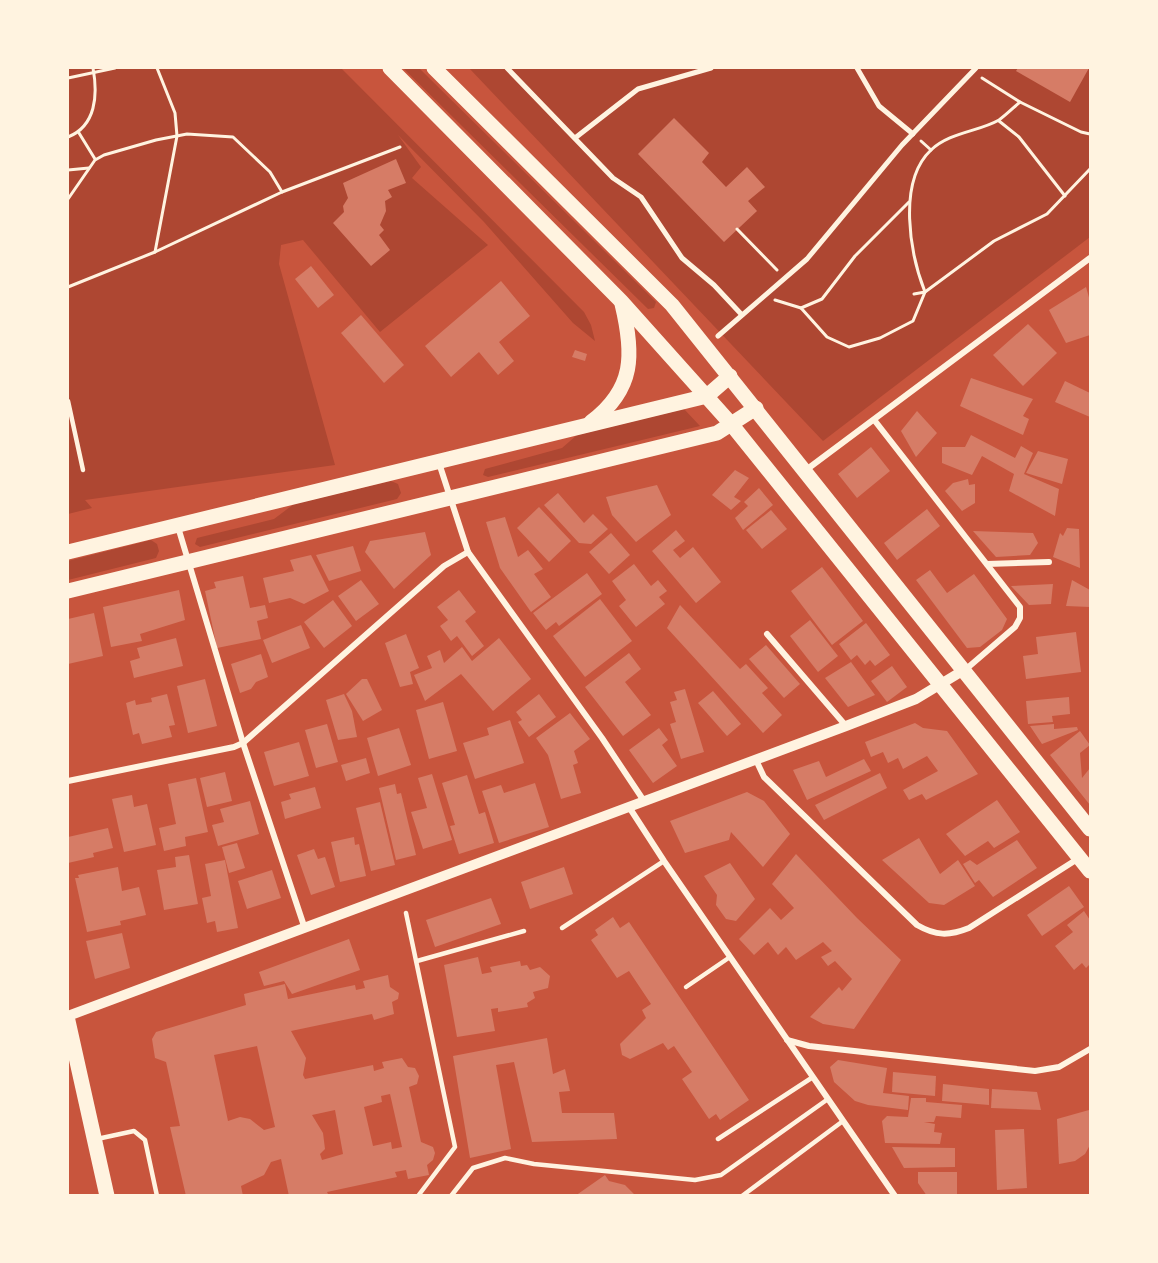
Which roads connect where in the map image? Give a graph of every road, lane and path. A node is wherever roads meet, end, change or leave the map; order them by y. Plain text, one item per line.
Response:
1 (115, 68) edge
2 (157, 68) edge
3 (390, 68) edge
4 (434, 68) edge
5 (507, 68) edge
6 (711, 68) edge
7 (857, 68) edge
8 (93, 70) edge
9 (974, 70) edge
10 (68, 78) edge
11 (1020, 102) junction
12 (998, 120) junction
13 (79, 133) junction
14 (913, 134) junction
15 (1090, 134) edge
16 (177, 136) junction
17 (68, 137) edge
18 (575, 138) junction
19 (400, 147) dead end
20 (95, 160) junction
21 (89, 168) junction
22 (1090, 169) edge
23 (68, 170) edge
24 (282, 192) junction
25 (1065, 196) junction
26 (68, 199) edge
27 (910, 201) junction
28 (738, 229) dead end
29 (155, 252) junction
30 (1090, 258) edge
31 (784, 278) junction
32 (68, 287) edge
33 (925, 292) junction
34 (914, 294) dead end
35 (763, 297) junction
36 (621, 301) junction
37 (801, 308) junction
38 (742, 315) junction
39 (718, 336) dead end
40 (730, 376) junction
41 (707, 396) junction
42 (68, 400) edge
43 (756, 408) junction
44 (875, 421) junction
45 (732, 425) junction
46 (585, 426) junction
47 (70, 428) edge
48 (439, 462) junction
49 (83, 470) dead end
50 (806, 470) junction
51 (448, 498) junction
52 (177, 524) junction
53 (68, 552) edge
54 (468, 552) junction
55 (187, 560) junction
56 (1049, 562) dead end
57 (987, 564) junction
58 (68, 591) edge
59 (766, 634) dead end
60 (964, 670) junction
61 (942, 686) junction
62 (846, 726) junction
63 (243, 743) junction
64 (756, 760) junction
65 (68, 781) edge
66 (644, 801) junction
67 (629, 807) junction
68 (1090, 829) edge
69 (1079, 858) junction
70 (664, 861) junction
71 (1090, 871) edge
72 (406, 913) dead end
73 (304, 926) junction
74 (562, 928) dead end
75 (524, 931) dead end
76 (730, 957) junction
77 (417, 962) junction
78 (686, 987) dead end
79 (68, 1016) edge
80 (68, 1021) edge
81 (787, 1040) junction
82 (1090, 1049) edge
83 (813, 1077) junction
84 (828, 1099) junction
85 (843, 1121) junction
86 (718, 1139) dead end
87 (94, 1140) junction
88 (107, 1196) edge
89 (157, 1196) edge
90 (418, 1196) edge
91 (451, 1196) edge
92 (742, 1196) edge
93 (895, 1196) edge

1 - 8 path
2 - 16 path
3 - 36 main road
4 - 40 main road
5 - 18 street
6 - 18 street
7 - 14 street
8 - 10 path
8 - 13 path
9 - 11 path
9 - 14 street
11 - 12 path
11 - 15 path
12 - 25 path
12 - 27 path
13 - 17 path
13 - 20 path
14 - 31 street
16 - 20 path
16 - 24 path
16 - 29 path
18 - 38 street
19 - 24 path
20 - 21 path
21 - 23 path
21 - 26 path
22 - 25 path
24 - 29 path
25 - 33 path
27 - 33 path
27 - 37 path
28 - 31 path
29 - 32 path
30 - 44 street
31 - 35 street
33 - 34 path
33 - 37 path
35 - 37 path
35 - 38 street
36 - 41 main road
36 - 46 main road
38 - 39 street
40 - 41 main road
40 - 43 main road
41 - 45 main road
41 - 46 main road
42 - 47 lane
43 - 45 main road
43 - 50 main road
44 - 50 street
44 - 57 street
45 - 51 main road
45 - 61 main road
46 - 48 main road
47 - 49 lane
48 - 51 street
48 - 52 main road
50 - 60 main road
51 - 54 street
51 - 55 main road
52 - 53 main road
52 - 55 street
54 - 63 street
54 - 66 street
55 - 58 main road
55 - 63 street
56 - 57 street
57 - 60 street
59 - 62 street
60 - 61 street
60 - 68 main road
61 - 62 street
61 - 69 main road
62 - 64 street
63 - 65 street
63 - 73 street
64 - 66 street
64 - 69 street
66 - 67 street
67 - 70 street
67 - 73 street
69 - 71 main road
70 - 74 lane
70 - 76 street
72 - 77 lane
73 - 79 street
75 - 77 lane
76 - 78 lane
76 - 81 street
77 - 90 lane
80 - 87 main road
81 - 82 street
81 - 83 street
83 - 84 street
83 - 86 lane
84 - 85 street
84 - 91 lane
85 - 92 lane
85 - 93 street
87 - 88 main road
87 - 89 lane

